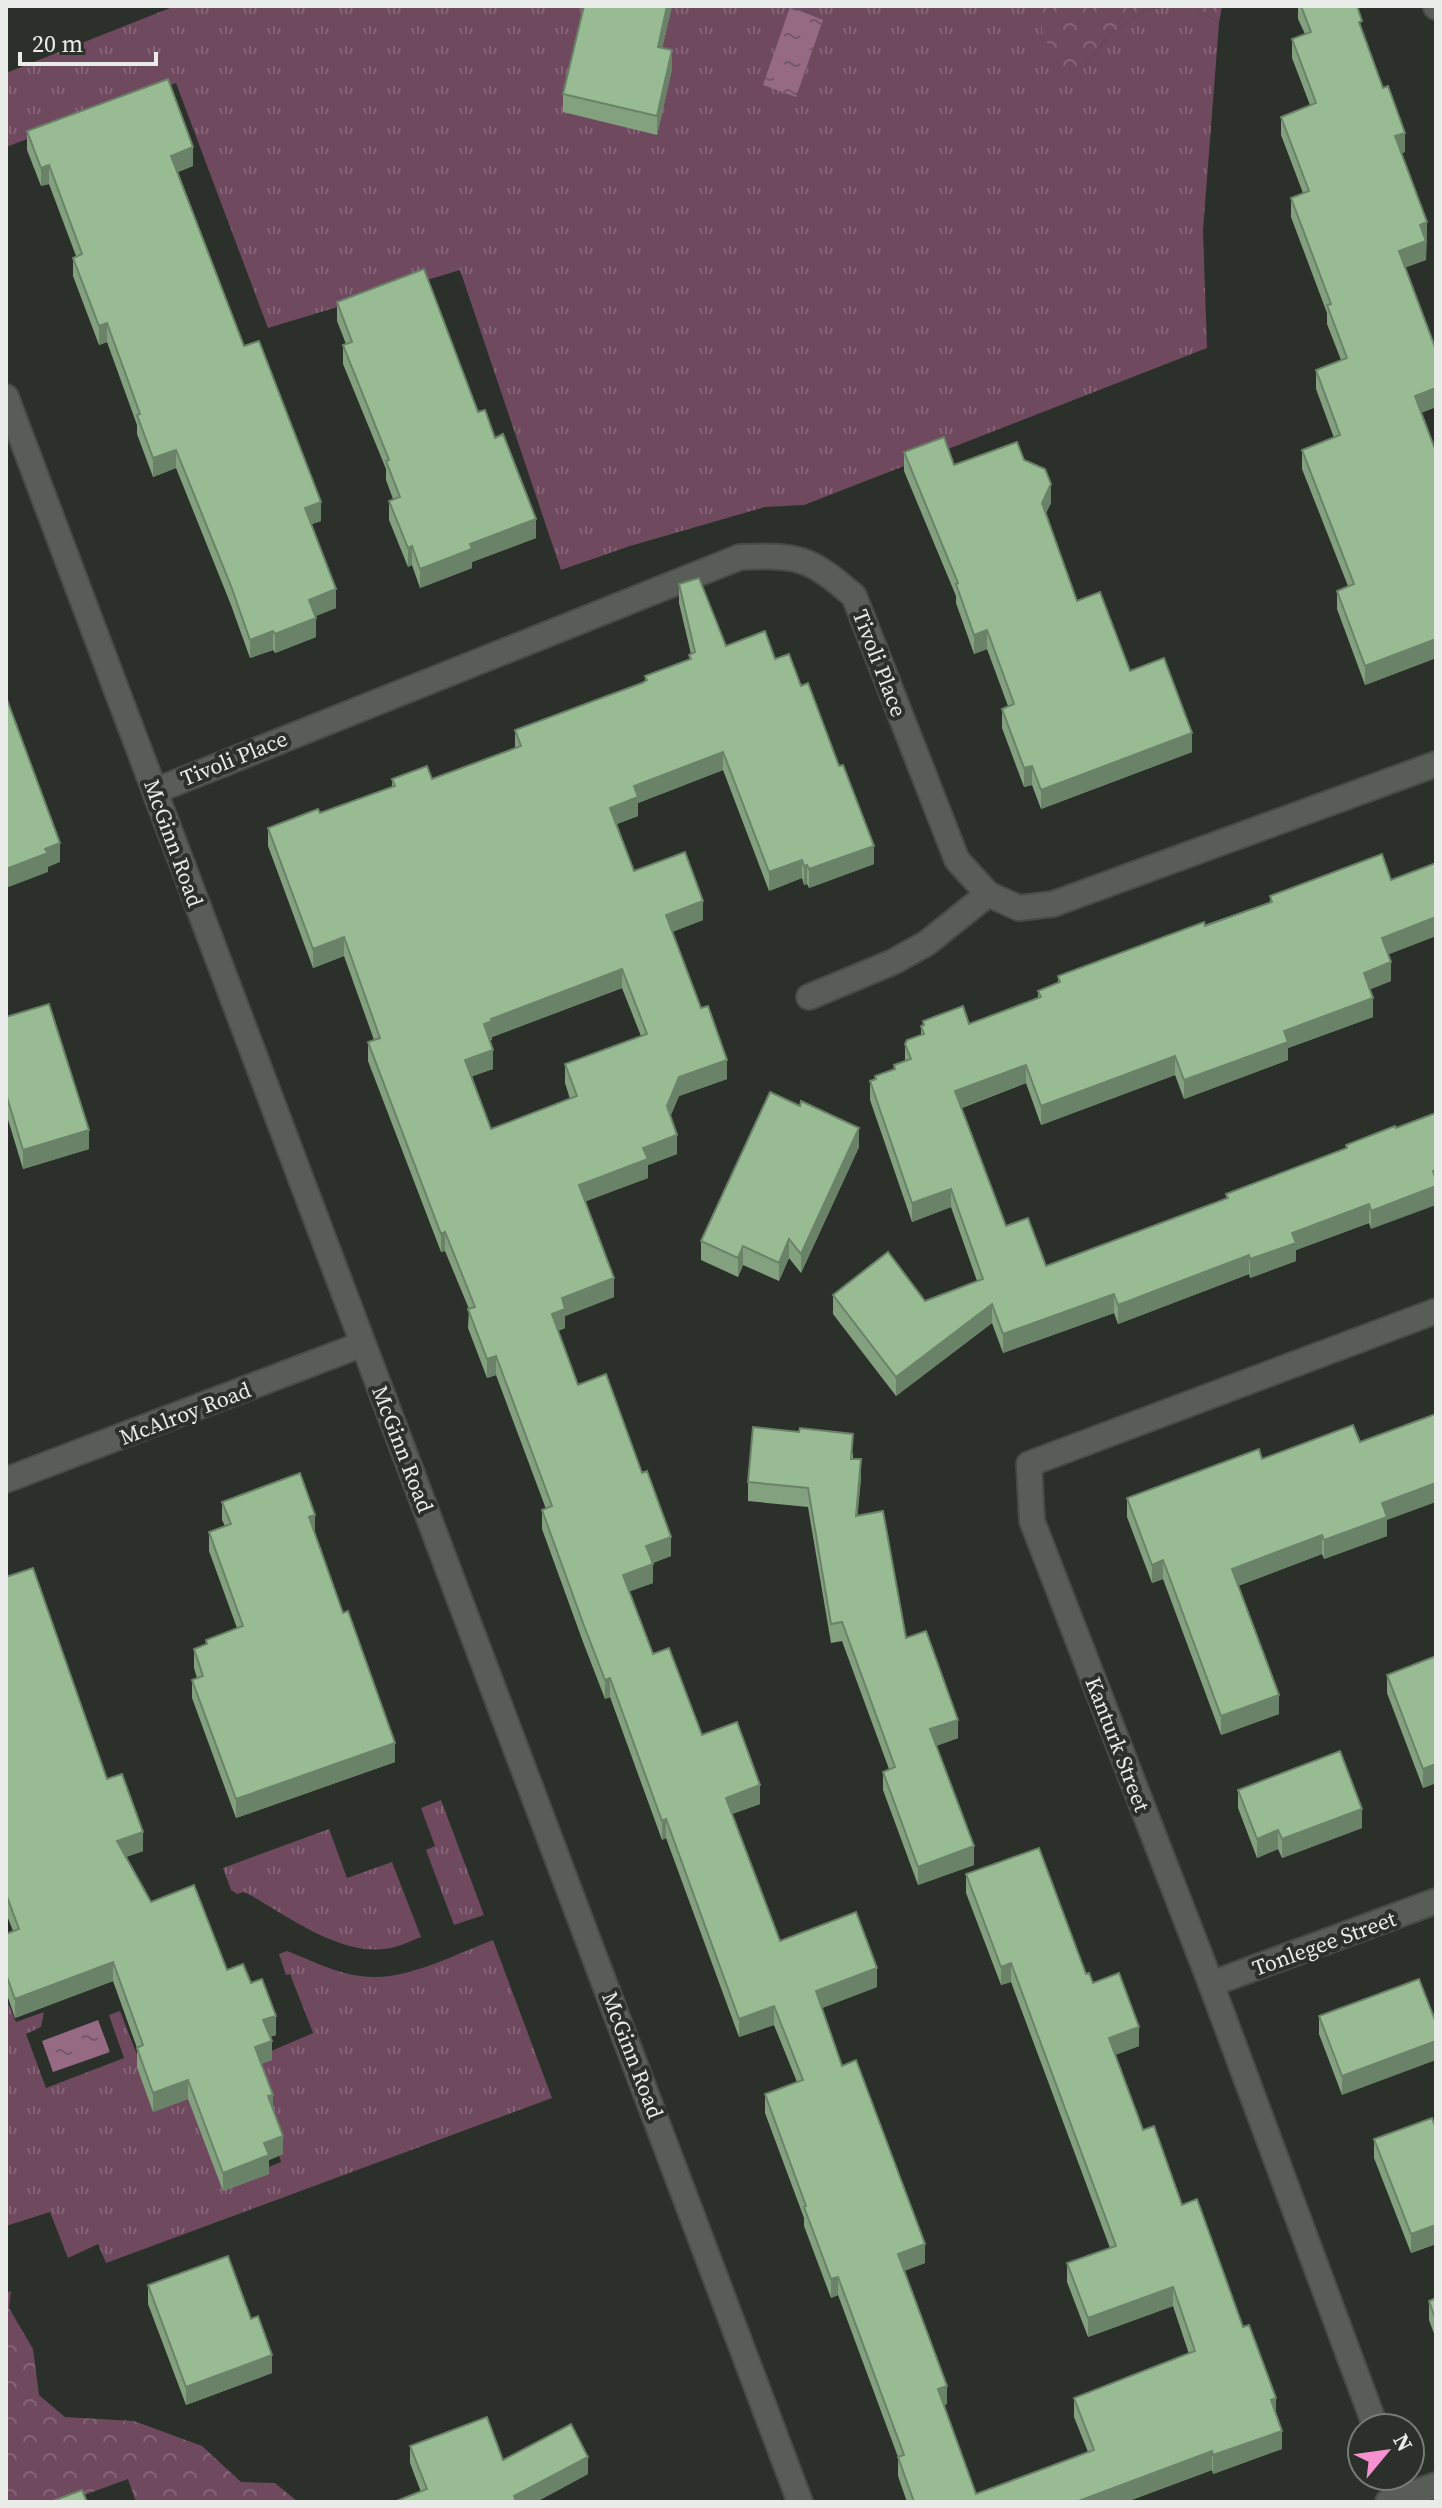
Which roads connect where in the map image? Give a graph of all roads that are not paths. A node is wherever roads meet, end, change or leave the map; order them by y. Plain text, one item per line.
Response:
1 (6, 397) edge
2 (1436, 764) edge
3 (155, 791) junction
4 (988, 894) junction
5 (809, 997) dead end
6 (1436, 1311) edge
7 (363, 1344) junction
8 (6, 1480) edge
9 (1436, 1901) edge
10 (1211, 1984) junction
11 (1370, 2412) edge
12 (800, 2502) edge

1 - 3 street, McGinn Road
2 - 4 street, Tivoli Place
3 - 4 street, Tivoli Place
3 - 7 street, McGinn Road
4 - 5 street
6 - 10 street, Kanturk Street
7 - 8 street, McAlroy Road
7 - 12 street, McGinn Road
9 - 10 street, Tonlegee Street
10 - 11 street, Kanturk Street

